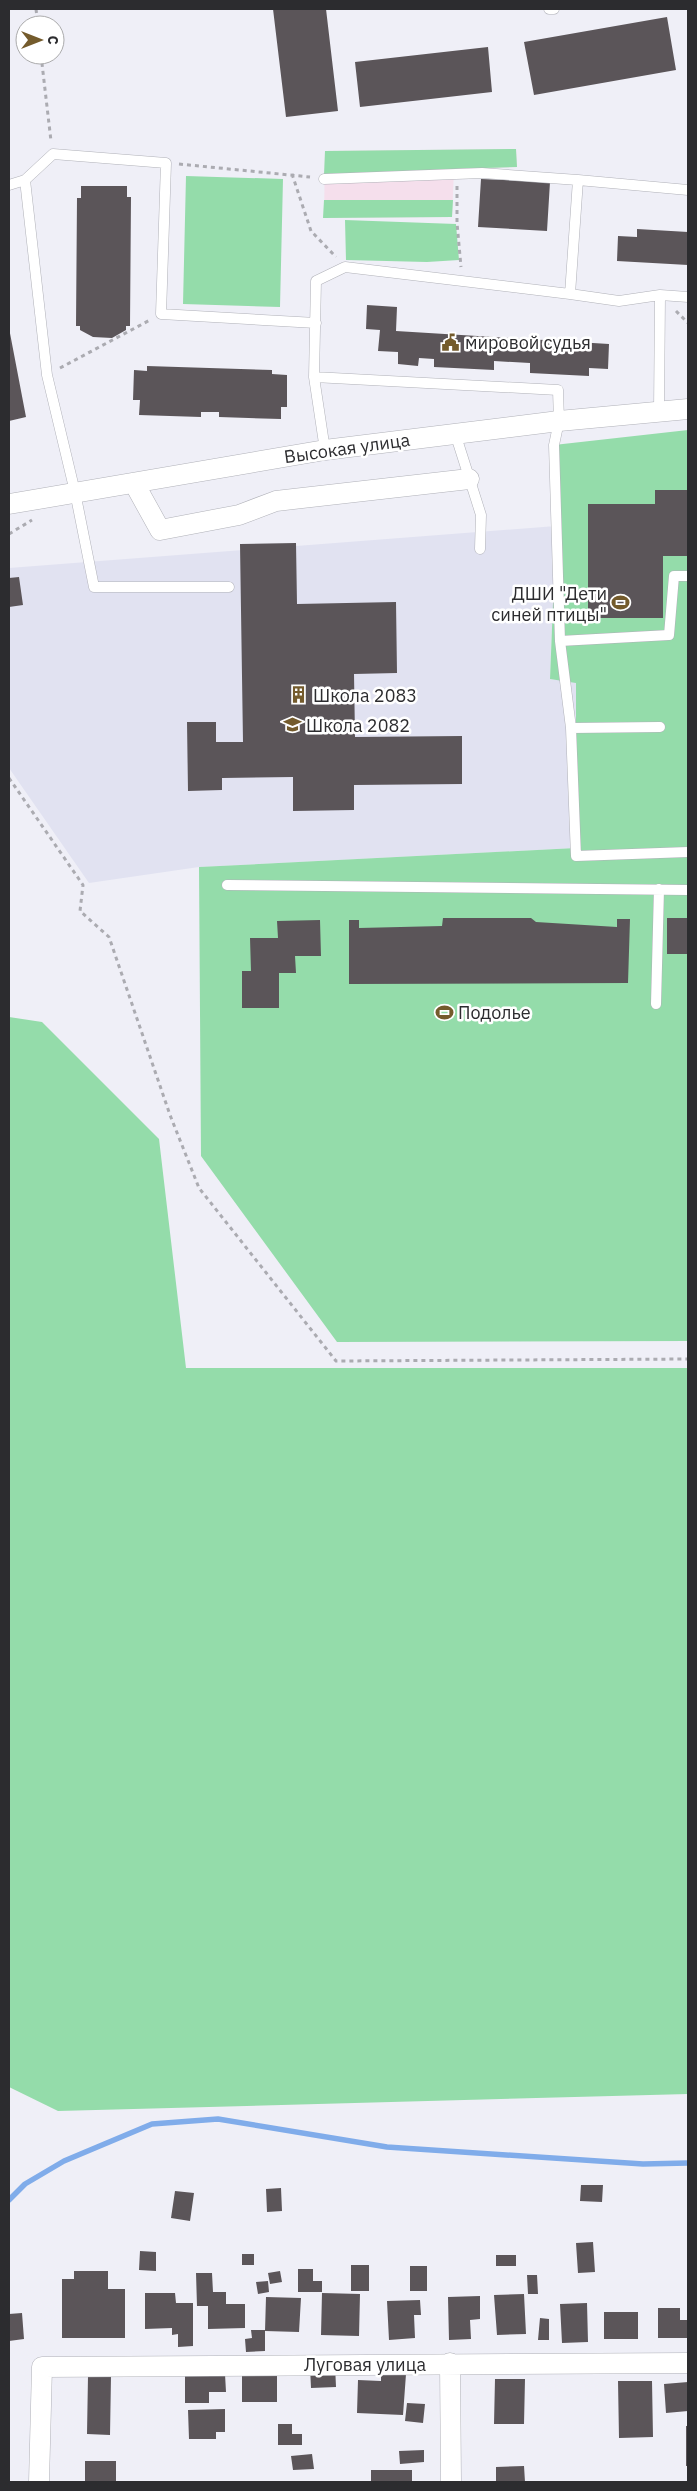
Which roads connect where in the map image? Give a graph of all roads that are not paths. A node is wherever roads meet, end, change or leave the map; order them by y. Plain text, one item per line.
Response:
1 (549, 9) edge
2 (554, 9) edge
3 (324, 179) road end
4 (25, 180) junction
5 (578, 180) junction
6 (9, 185) edge
7 (688, 190) edge
8 (570, 294) junction
9 (660, 295) junction
10 (688, 297) edge
11 (316, 323) junction
12 (314, 376) junction
13 (688, 410) edge
14 (659, 412) junction
15 (559, 421) junction
16 (455, 433) junction
17 (325, 450) junction
18 (469, 479) junction
19 (134, 483) junction
20 (75, 492) junction
21 (9, 504) edge
22 (480, 549) dead end
23 (688, 576) edge
24 (229, 586) dead end
25 (560, 640) junction
26 (660, 727) dead end
27 (571, 728) junction
28 (688, 852) edge
29 (227, 885) dead end
30 (659, 888) junction
31 (688, 890) edge
32 (656, 1004) dead end
33 (688, 2362) edge
34 (450, 2363) junction
35 (39, 2482) edge
36 (451, 2482) edge

1 - 2 lane
3 - 5 lane
4 - 6 lane
4 - 11 lane
4 - 20 lane
5 - 7 lane
5 - 8 lane
8 - 9 lane
8 - 11 lane
9 - 10 lane
9 - 14 lane
11 - 12 lane
12 - 15 lane
12 - 17 lane
13 - 14 street, Высокая улица
14 - 15 street, Высокая улица
15 - 16 street, Высокая улица
15 - 25 lane
16 - 17 street, Высокая улица
16 - 18 lane
17 - 19 street, Высокая улица
18 - 19 street
18 - 22 lane
19 - 20 street, Высокая улица
20 - 21 street, Высокая улица
20 - 24 lane
23 - 25 lane
25 - 27 lane
26 - 27 lane
27 - 28 lane
29 - 30 lane
30 - 31 lane
30 - 32 lane
33 - 34 street, Луговая улица
34 - 35 street, Луговая улица
34 - 36 street

